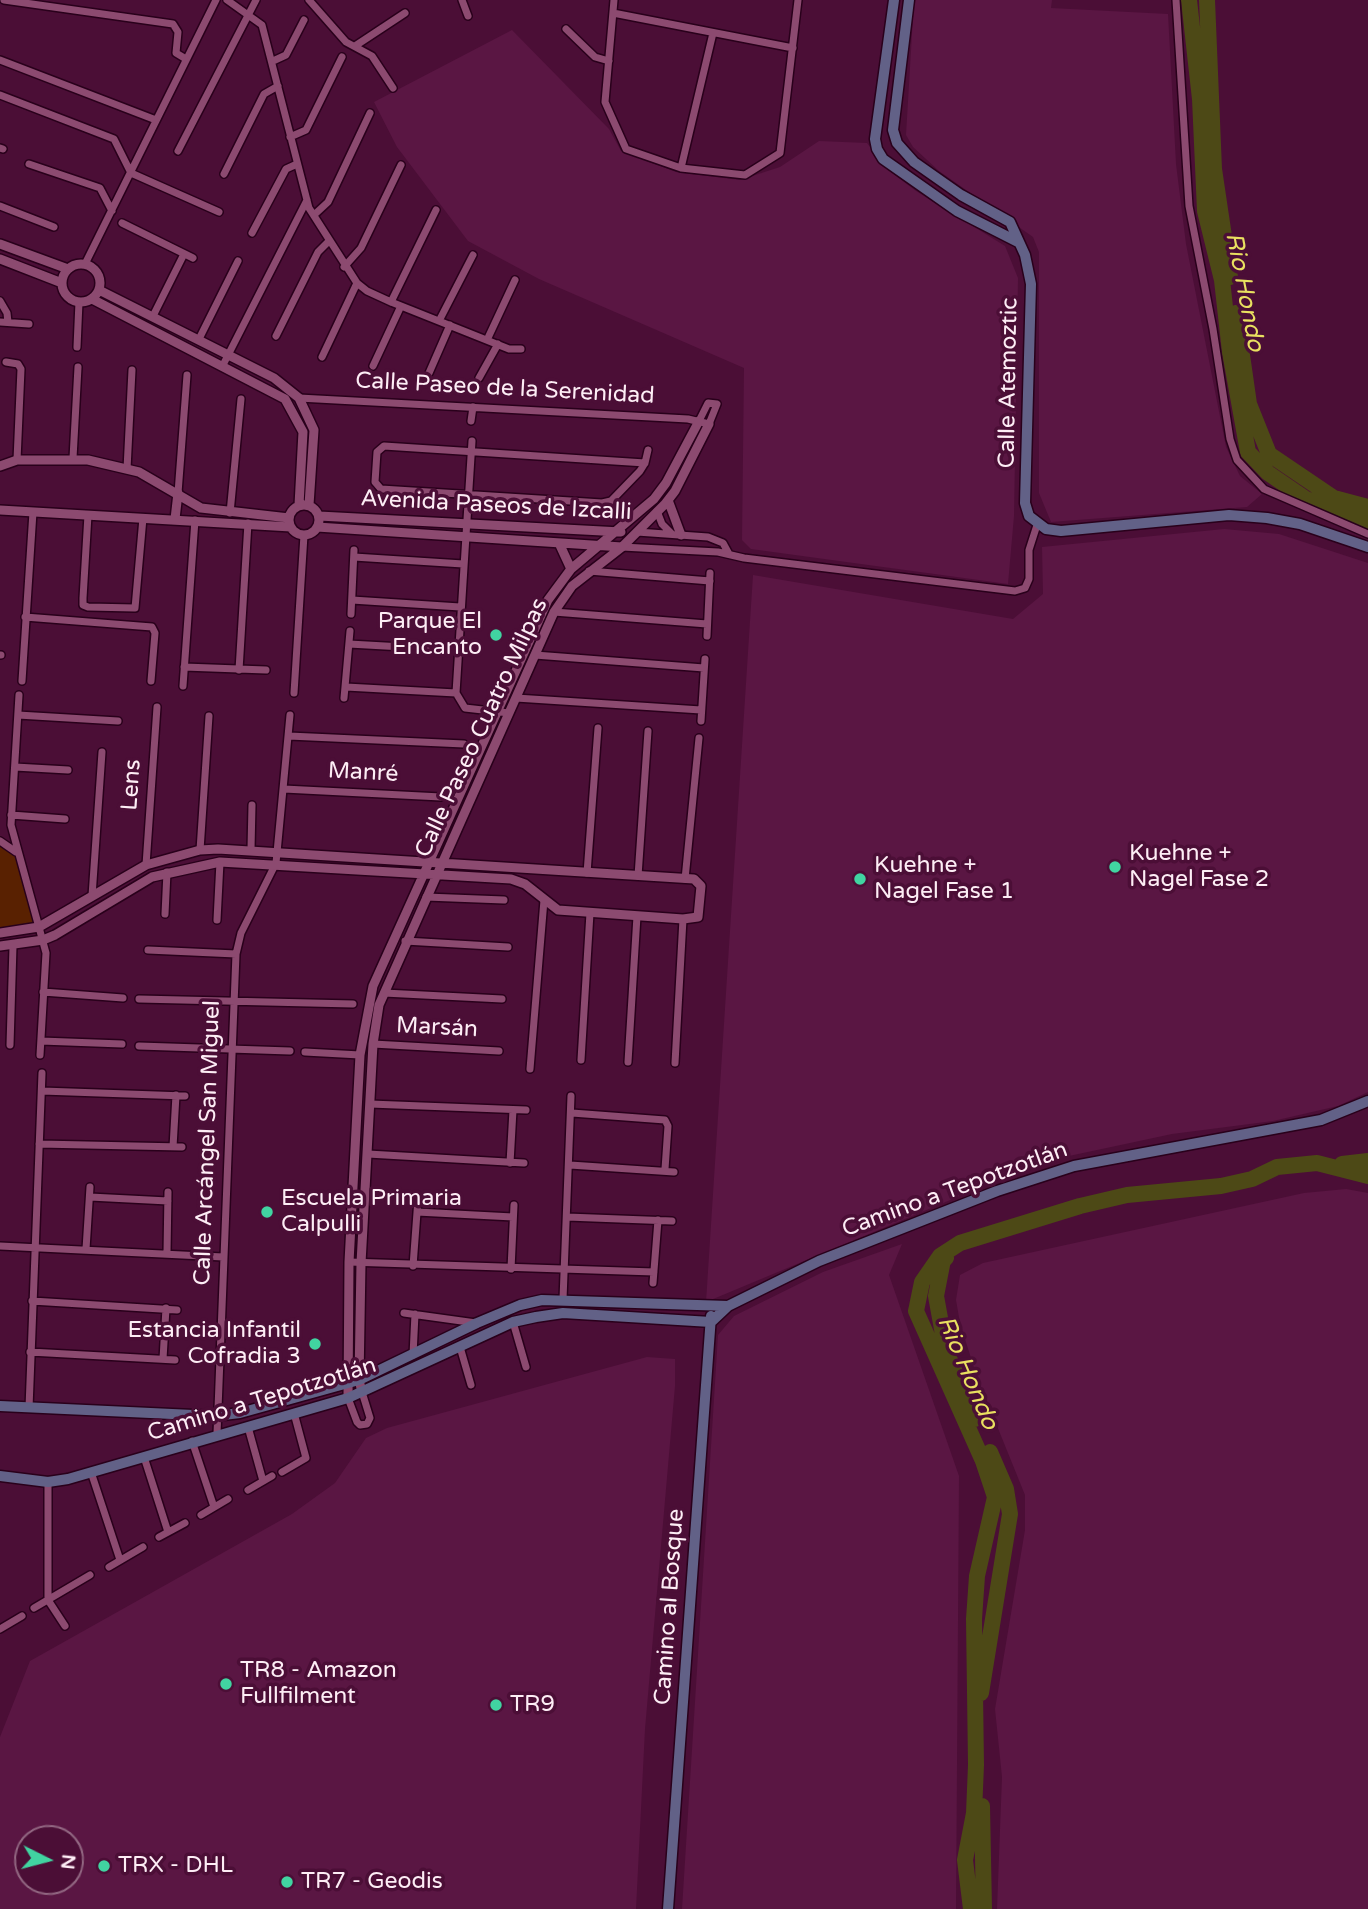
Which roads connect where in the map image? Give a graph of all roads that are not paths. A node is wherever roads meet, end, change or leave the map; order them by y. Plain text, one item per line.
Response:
1 (4, 0) edge
2 (216, 0) edge
3 (227, 0) edge
4 (256, 0) edge
5 (309, 0) edge
6 (462, 0) edge
7 (614, 0) edge
8 (798, 0) edge
9 (894, 0) edge
10 (909, 0) edge
11 (1176, 0) edge
12 (249, 13) junction
13 (405, 13) dead end
14 (613, 13) junction
15 (468, 16) dead end
16 (304, 20) dead end
17 (566, 29) dead end
18 (713, 33) junction
19 (355, 46) junction
20 (793, 48) junction
21 (342, 57) dead end
22 (0, 60) edge
23 (186, 60) junction
24 (273, 61) junction
25 (609, 61) junction
26 (278, 86) junction
27 (393, 88) dead end
28 (0, 95) edge
29 (370, 113) dead end
30 (156, 120) junction
31 (290, 137) junction
32 (178, 151) dead end
33 (29, 164) dead end
34 (297, 164) junction
35 (401, 165) dead end
36 (681, 168) junction
37 (131, 173) junction
38 (224, 174) dead end
39 (307, 200) junction
40 (0, 206) edge
41 (436, 210) dead end
42 (112, 211) junction
43 (219, 212) dead end
44 (314, 215) junction
45 (122, 223) dead end
46 (54, 227) dead end
47 (252, 233) dead end
48 (329, 241) junction
49 (1018, 242) junction
50 (0, 244) edge
51 (184, 254) junction
52 (473, 255) dead end
53 (193, 258) dead end
54 (0, 259) edge
55 (238, 261) dead end
56 (85, 264) junction
57 (344, 267) junction
58 (68, 270) junction
59 (515, 280) dead end
60 (62, 283) junction
61 (357, 283) junction
62 (99, 290) junction
63 (92, 299) junction
64 (0, 301) edge
65 (79, 302) junction
66 (391, 302) junction
67 (401, 306) junction
68 (153, 316) junction
69 (439, 321) junction
70 (4, 322) edge
71 (29, 324) dead end
72 (450, 325) junction
73 (276, 336) dead end
74 (199, 339) junction
75 (486, 340) junction
76 (498, 345) junction
77 (77, 347) dead end
78 (521, 349) dead end
79 (228, 354) junction
80 (322, 357) dead end
81 (6, 362) dead end
82 (223, 365) junction
83 (373, 366) dead end
84 (78, 367) dead end
85 (132, 370) dead end
86 (429, 373) dead end
87 (187, 375) dead end
88 (479, 378) dead end
89 (299, 398) junction
90 (241, 399) dead end
91 (473, 407) junction
92 (471, 421) dead end
93 (699, 421) junction
94 (709, 424) junction
95 (472, 441) dead end
96 (471, 450) junction
97 (648, 450) dead end
98 (73, 458) junction
99 (17, 460) junction
100 (645, 463) junction
101 (0, 466) edge
102 (127, 468) junction
103 (178, 493) junction
104 (468, 493) junction
105 (668, 500) junction
106 (304, 505) junction
107 (0, 510) edge
108 (657, 511) junction
109 (33, 512) junction
110 (230, 513) junction
111 (88, 515) junction
112 (318, 516) junction
113 (143, 518) junction
114 (176, 519) junction
115 (195, 520) junction
116 (290, 522) junction
117 (466, 522) junction
118 (248, 523) junction
119 (1037, 525) junction
120 (317, 527) junction
121 (617, 532) junction
122 (637, 532) junction
123 (677, 534) junction
124 (1368, 534) edge
125 (304, 535) junction
126 (465, 535) junction
127 (559, 543) junction
128 (601, 546) junction
129 (622, 547) junction
130 (1368, 547) edge
131 (729, 554) junction
132 (463, 564) junction
133 (571, 569) junction
134 (589, 571) junction
135 (352, 600) junction
136 (460, 607) junction
137 (554, 612) junction
138 (351, 614) dead end
139 (25, 617) junction
140 (707, 624) junction
141 (350, 631) dead end
142 (707, 636) dead end
143 (349, 644) junction
144 (457, 650) junction
145 (535, 654) junction
146 (184, 667) junction
147 (239, 670) junction
148 (266, 670) dead end
149 (22, 681) dead end
150 (151, 681) dead end
151 (183, 686) dead end
152 (346, 687) junction
153 (294, 693) dead end
154 (456, 693) junction
155 (19, 695) dead end
156 (344, 698) dead end
157 (516, 698) junction
158 (157, 707) dead end
159 (701, 710) junction
160 (496, 712) junction
161 (509, 713) junction
162 (18, 715) junction
163 (290, 715) dead end
164 (209, 716) dead end
165 (118, 721) dead end
166 (701, 721) dead end
167 (598, 728) dead end
168 (648, 731) dead end
169 (289, 736) junction
170 (699, 738) dead end
171 (464, 744) dead end
172 (102, 752) dead end
173 (15, 767) junction
174 (68, 770) dead end
175 (284, 789) junction
176 (441, 797) dead end
177 (252, 805) dead end
178 (11, 815) junction
179 (65, 819) dead end
180 (0, 841) edge
181 (251, 849) junction
182 (200, 850) junction
183 (277, 851) junction
184 (17, 853) junction
185 (429, 861) junction
186 (220, 862) junction
187 (442, 862) junction
188 (276, 863) junction
189 (146, 865) junction
190 (167, 872) junction
191 (424, 872) junction
192 (436, 873) junction
193 (587, 873) junction
194 (638, 876) junction
195 (685, 879) junction
196 (92, 896) junction
197 (426, 897) junction
198 (504, 900) dead end
199 (544, 900) junction
200 (590, 913) junction
201 (165, 914) dead end
202 (637, 916) junction
203 (683, 919) junction
204 (216, 920) dead end
205 (39, 927) junction
206 (0, 933) edge
207 (43, 940) junction
208 (405, 941) junction
209 (0, 946) edge
210 (13, 946) junction
211 (508, 947) dead end
212 (148, 950) dead end
213 (236, 954) junction
214 (43, 992) junction
215 (384, 993) junction
216 (123, 998) dead end
217 (139, 999) dead end
218 (502, 999) dead end
219 (232, 1002) junction
220 (353, 1004) dead end
221 (367, 1004) junction
222 (379, 1005) junction
223 (41, 1041) junction
224 (122, 1044) dead end
225 (373, 1044) junction
226 (10, 1045) dead end
227 (139, 1046) dead end
228 (231, 1049) junction
229 (290, 1051) dead end
230 (499, 1051) dead end
231 (305, 1052) dead end
232 (40, 1055) dead end
233 (360, 1055) junction
234 (581, 1060) dead end
235 (628, 1062) dead end
236 (675, 1063) dead end
237 (530, 1069) dead end
238 (43, 1073) dead end
239 (358, 1083) junction
240 (370, 1084) junction
241 (42, 1091) junction
242 (176, 1095) junction
243 (185, 1096) dead end
244 (570, 1096) dead end
245 (1368, 1101) edge
246 (370, 1104) junction
247 (513, 1110) junction
248 (526, 1110) dead end
249 (572, 1113) junction
250 (39, 1144) junction
251 (173, 1147) junction
252 (182, 1147) dead end
253 (368, 1154) junction
254 (510, 1163) junction
255 (524, 1163) dead end
256 (570, 1165) junction
257 (665, 1169) junction
258 (674, 1172) dead end
259 (90, 1187) dead end
260 (90, 1197) junction
261 (418, 1199) dead end
262 (514, 1205) dead end
263 (417, 1212) junction
264 (513, 1217) junction
265 (567, 1217) junction
266 (658, 1220) junction
267 (672, 1221) dead end
268 (0, 1246) edge
269 (34, 1247) junction
270 (86, 1249) junction
271 (167, 1253) junction
272 (223, 1256) junction
273 (349, 1262) junction
274 (360, 1263) junction
275 (413, 1266) junction
276 (510, 1269) junction
277 (566, 1270) junction
278 (654, 1272) junction
279 (653, 1283) dead end
280 (563, 1299) junction
281 (32, 1301) junction
282 (729, 1306) junction
283 (166, 1308) junction
284 (712, 1308) junction
285 (177, 1310) dead end
286 (404, 1313) dead end
287 (563, 1313) junction
288 (415, 1314) junction
289 (513, 1322) junction
290 (711, 1322) junction
291 (477, 1323) junction
292 (460, 1347) junction
293 (30, 1352) junction
294 (412, 1355) junction
295 (163, 1359) junction
296 (175, 1360) dead end
297 (526, 1367) dead end
298 (359, 1380) junction
299 (346, 1384) junction
300 (471, 1385) dead end
301 (362, 1392) junction
302 (348, 1398) junction
303 (0, 1406) edge
304 (29, 1408) junction
305 (294, 1413) junction
306 (215, 1416) junction
307 (248, 1427) junction
308 (217, 1434) junction
309 (192, 1441) junction
310 (144, 1457) junction
311 (91, 1472) junction
312 (282, 1472) dead end
313 (0, 1476) edge
314 (272, 1476) dead end
315 (263, 1481) junction
316 (48, 1482) junction
317 (247, 1490) dead end
318 (228, 1499) dead end
319 (214, 1507) junction
320 (201, 1515) dead end
321 (185, 1523) dead end
322 (168, 1532) junction
323 (159, 1537) dead end
324 (142, 1547) dead end
325 (120, 1560) junction
326 (110, 1567) dead end
327 (90, 1575) dead end
328 (48, 1600) junction
329 (34, 1608) dead end
330 (22, 1616) dead end
331 (65, 1626) dead end
332 (0, 1629) edge
333 (668, 1909) edge

1 - 23 street
2 - 23 street
3 - 12 street
4 - 12 street
5 - 19 street
6 - 15 street
7 - 14 street
8 - 20 street
9 - 49 main road
10 - 49 main road, Calle Atemoztic
11 - 124 street
12 - 24 street
12 - 32 street
13 - 19 street
14 - 18 street
14 - 25 street
16 - 24 street
17 - 25 street
18 - 20 street
18 - 36 street
19 - 27 street
20 - 36 street
21 - 31 street
22 - 30 street
23 - 30 street
24 - 26 street
25 - 36 street
26 - 31 street
26 - 38 street
28 - 37 street
29 - 44 street
30 - 37 street
31 - 34 street
33 - 42 street
34 - 39 street
34 - 47 street
35 - 57 street
37 - 42 street
37 - 43 street
39 - 44 street
39 - 79 street
40 - 46 street
41 - 66 street
42 - 56 street
44 - 48 street
45 - 51 street
48 - 57 street
48 - 73 street
49 - 119 main road, Calle Atemoztic
50 - 58 street
51 - 53 street
51 - 68 street
52 - 69 street
54 - 60 street
55 - 74 street
56 - 58 street
56 - 62 street
57 - 61 street
58 - 60 street
59 - 75 street
60 - 65 street
61 - 66 street
61 - 80 street
62 - 63 street
62 - 68 street
63 - 65 street
63 - 82 street
64 - 70 street
65 - 77 street
66 - 67 street
67 - 69 street
67 - 83 street
68 - 74 street
69 - 72 street
70 - 71 street
72 - 75 street
72 - 86 street
74 - 79 street
75 - 76 street
76 - 78 street
76 - 88 street
79 - 82 street
79 - 89 street
81 - 99 street
82 - 106 street
84 - 98 street
85 - 102 street
87 - 103 street
89 - 91 street, Calle Paseo de la Serenidad
89 - 106 street
90 - 110 street
91 - 92 street
91 - 93 street, Calle Paseo de la Serenidad
93 - 94 street, Calle Paseo de la Serenidad
93 - 94 street, Calle Paseo Cuatro Milpas
93 - 121 street, Calle Paseo Cuatro Milpas
94 - 105 street, Calle Paseo Cuatro Milpas
95 - 96 street
96 - 100 street
96 - 104 street
96 - 104 street
97 - 100 street
98 - 99 street
98 - 102 street
99 - 101 street
100 - 104 street
102 - 103 street
103 - 110 street
103 - 114 street
104 - 117 street
105 - 108 street, Calle Paseo Cuatro Milpas
105 - 123 street
106 - 112 street
106 - 116 street
107 - 109 street
108 - 122 street, Calle Paseo Cuatro Milpas
108 - 123 street, Avenida Paseos de Izcalli
109 - 111 street
109 - 139 street
110 - 116 street
111 - 113 street
111 - 113 street
112 - 117 street, Avenida Paseos de Izcalli
112 - 120 street
113 - 114 street
114 - 115 street
115 - 118 street
115 - 146 street
116 - 118 street
116 - 125 street
117 - 121 street, Avenida Paseos de Izcalli
117 - 126 street
118 - 147 street
119 - 130 main road
119 - 131 street
120 - 125 street
120 - 126 street, Avenida Paseos de Izcalli
121 - 122 street, Avenida Paseos de Izcalli
121 - 128 street, Calle Paseo Cuatro Milpas
122 - 123 street, Avenida Paseos de Izcalli
122 - 129 street, Calle Paseo Cuatro Milpas
123 - 131 street, Avenida Paseos de Izcalli
125 - 153 street
126 - 127 street, Avenida Paseos de Izcalli
126 - 132 street
127 - 128 street, Avenida Paseos de Izcalli
127 - 133 street
128 - 129 street, Avenida Paseos de Izcalli
128 - 133 street, Calle Paseo Cuatro Milpas
129 - 131 street
129 - 134 street, Calle Paseo Cuatro Milpas
132 - 135 street
132 - 136 street
133 - 160 street, Calle Paseo Cuatro Milpas
134 - 137 street, Calle Paseo Cuatro Milpas
134 - 140 street
135 - 136 street
135 - 138 street
136 - 144 street
137 - 140 street
137 - 145 street, Calle Paseo Cuatro Milpas
139 - 149 street
139 - 150 street
140 - 142 street
141 - 143 street
143 - 144 street
143 - 152 street
144 - 154 street
145 - 157 street, Calle Paseo Cuatro Milpas
145 - 159 street
146 - 147 street
146 - 151 street
147 - 148 street
152 - 154 street
152 - 156 street
154 - 160 street
155 - 162 street
157 - 159 street
157 - 161 street, Calle Paseo Cuatro Milpas
158 - 189 street, Lens
159 - 166 street
160 - 161 street
160 - 185 street, Calle Paseo Cuatro Milpas
161 - 187 street, Calle Paseo Cuatro Milpas
162 - 165 street
162 - 173 street
163 - 169 street
164 - 182 street
167 - 193 street
168 - 194 street
169 - 171 street
169 - 175 street
170 - 195 street
172 - 196 street
173 - 174 street
173 - 178 street
175 - 176 street, Manré
175 - 183 street
177 - 181 street
178 - 179 street
178 - 184 street
180 - 184 street
181 - 182 street
181 - 183 street
182 - 189 street
183 - 185 street
183 - 188 street
184 - 205 street
185 - 187 street
185 - 191 street, Calle Paseo Cuatro Milpas
186 - 188 street
186 - 190 street
186 - 204 street
187 - 192 street, Calle Paseo Cuatro Milpas
187 - 193 street
188 - 191 street
188 - 213 street, Calle Arcángel San Miguel
189 - 196 street
190 - 201 street
190 - 207 street
191 - 192 street
191 - 221 street, Calle Paseo Cuatro Milpas
192 - 197 street, Calle Paseo Cuatro Milpas
192 - 199 street
193 - 194 street
194 - 195 street
195 - 203 street
196 - 205 street
197 - 198 street
197 - 208 street, Calle Paseo Cuatro Milpas
199 - 200 street
199 - 237 street
200 - 202 street
200 - 234 street
202 - 203 street
202 - 235 street
203 - 236 street
205 - 206 street
205 - 207 street
207 - 210 street
207 - 214 street
208 - 211 street
208 - 215 street, Calle Paseo Cuatro Milpas
209 - 210 street
210 - 226 street
212 - 213 street
213 - 219 street, Calle Arcángel San Miguel
214 - 216 street
214 - 223 street
215 - 218 street
215 - 222 street, Calle Paseo Cuatro Milpas
217 - 219 street
219 - 220 street
219 - 228 street, Calle Arcángel San Miguel
221 - 222 street
221 - 233 street, Calle Paseo Cuatro Milpas
222 - 225 street, Calle Paseo Cuatro Milpas
223 - 224 street
223 - 232 street
225 - 230 street, Marsán
225 - 240 street, Calle Paseo Cuatro Milpas
227 - 228 street
228 - 229 street
228 - 272 street, Calle Arcángel San Miguel
231 - 233 street
233 - 239 street, Calle Paseo Cuatro Milpas
238 - 241 street
239 - 240 street
239 - 273 street, Calle Paseo Cuatro Milpas
240 - 246 street, Calle Paseo Cuatro Milpas
241 - 242 street
241 - 250 street
242 - 243 street
242 - 251 street
244 - 249 street
245 - 282 main road, Camino a Tepotzotlán
246 - 247 street
246 - 253 street, Calle Paseo Cuatro Milpas
247 - 248 street
247 - 254 street
249 - 256 street
249 - 257 street
250 - 251 street
250 - 269 street
251 - 252 street
253 - 254 street
253 - 274 street, Calle Paseo Cuatro Milpas
254 - 255 street
256 - 257 street
256 - 265 street
257 - 258 street
259 - 260 street
260 - 270 street
260 - 271 street
261 - 263 street
262 - 264 street
263 - 264 street
263 - 275 street
264 - 276 street
265 - 266 street
265 - 277 street
266 - 267 street
266 - 278 street
268 - 269 street
269 - 270 street
269 - 281 street
270 - 271 street
271 - 272 street
272 - 306 street, Calle Arcángel San Miguel
273 - 274 street
273 - 299 street, Calle Paseo Cuatro Milpas
274 - 275 street
274 - 298 street, Calle Paseo Cuatro Milpas
275 - 276 street
276 - 277 street
277 - 278 street
277 - 280 street
278 - 279 street
280 - 284 main road, Camino a Tepotzotlán
280 - 287 street
280 - 291 main road, Camino a Tepotzotlán
281 - 283 street
281 - 293 street
282 - 284 main road, Camino a Tepotzotlán
282 - 290 main road, Camino a Tepotzotlán
283 - 285 street
283 - 295 street
284 - 290 main road, Camino al Bosque
286 - 288 street
287 - 289 main road, Camino a Tepotzotlán
287 - 290 main road, Camino a Tepotzotlán
288 - 291 street
288 - 294 street
289 - 292 main road, Camino a Tepotzotlán
289 - 297 street
290 - 333 main road, Camino al Bosque
291 - 294 main road, Camino a Tepotzotlán
292 - 300 street
292 - 301 main road, Camino a Tepotzotlán
293 - 295 street
293 - 304 street
294 - 298 main road, Camino a Tepotzotlán
295 - 296 street
298 - 299 main road, Camino a Tepotzotlán
298 - 301 street, Calle Paseo Cuatro Milpas
299 - 302 street, Calle Paseo Cuatro Milpas
299 - 306 main road, Camino a Tepotzotlán
301 - 302 main road, Camino a Tepotzotlán
301 - 302 street, Calle Paseo Cuatro Milpas
302 - 305 main road, Camino a Tepotzotlán
303 - 304 main road, Camino a Tepotzotlán
304 - 306 main road, Camino a Tepotzotlán
305 - 307 main road, Camino a Tepotzotlán
305 - 312 street
306 - 308 street, Calle Arcángel San Miguel
307 - 308 main road, Camino a Tepotzotlán
307 - 315 street
308 - 309 main road, Camino a Tepotzotlán
309 - 310 main road, Camino a Tepotzotlán
309 - 319 street
310 - 311 main road, Camino a Tepotzotlán
310 - 322 street
311 - 316 main road, Camino a Tepotzotlán
311 - 325 street
313 - 316 main road, Camino a Tepotzotlán
314 - 315 street
315 - 317 street
316 - 328 street
318 - 319 street
319 - 320 street
321 - 322 street
322 - 323 street
324 - 325 street
325 - 326 street
327 - 328 street
328 - 329 street
328 - 331 street
330 - 332 street

